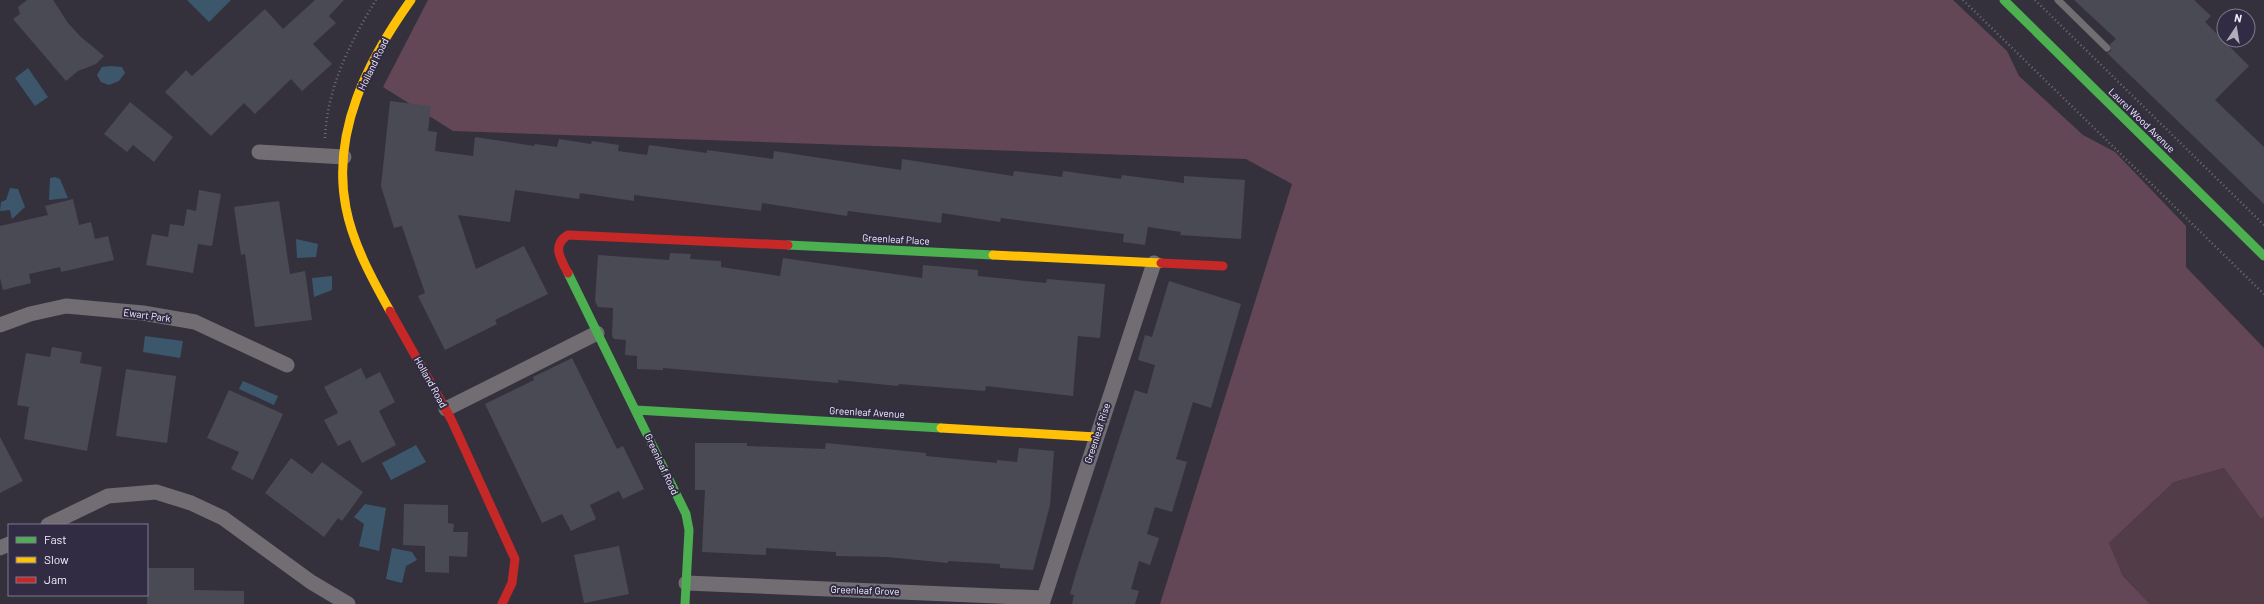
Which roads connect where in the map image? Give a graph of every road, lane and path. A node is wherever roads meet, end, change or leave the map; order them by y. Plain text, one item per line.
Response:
1 (376, 0) edge
2 (411, 0) edge
3 (1963, 0) edge
4 (2004, 0) edge
5 (2035, 0) edge
6 (2058, 0) edge
7 (2107, 48) dead end
8 (259, 152) dead end
9 (324, 156) junction
10 (344, 157) junction
11 (2264, 225) edge
12 (568, 235) joint
13 (2264, 256) edge
14 (1154, 262) junction
15 (1223, 266) dead end
16 (2264, 294) edge
17 (0, 325) edge
18 (597, 333) junction
19 (287, 365) dead end
20 (446, 409) junction
21 (636, 410) junction
22 (1096, 437) junction
23 (50, 524) edge
24 (686, 583) junction
25 (1043, 601) edge
26 (348, 604) edge
27 (502, 604) edge
28 (685, 604) edge

1 - 9 path
2 - 10 street, Holland Road
3 - 16 path
4 - 13 street, Laurel Wood Avenue
5 - 11 path
6 - 7 lane
8 - 9 street
9 - 10 street
10 - 20 street, Holland Road
12 - 14 street, Greenleaf Place
12 - 18 street, Greenleaf Road
14 - 15 street, Greenleaf Place
14 - 22 street, Greenleaf Rise
17 - 19 street, Ewart Park
18 - 20 street
18 - 21 street, Greenleaf Road
20 - 27 street, Holland Road
21 - 22 street, Greenleaf Avenue
21 - 24 street, Greenleaf Road
22 - 25 street, Greenleaf Rise
23 - 26 street
24 - 25 street, Greenleaf Grove
24 - 28 street, Greenleaf Road

